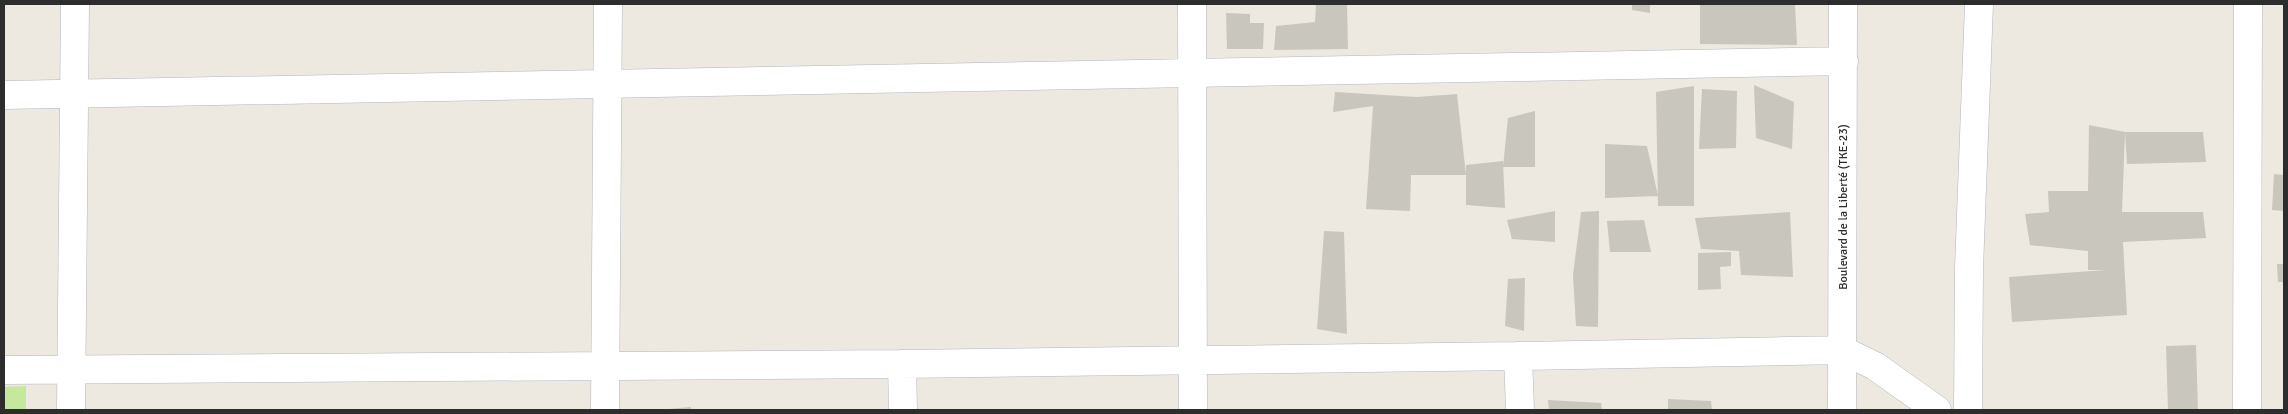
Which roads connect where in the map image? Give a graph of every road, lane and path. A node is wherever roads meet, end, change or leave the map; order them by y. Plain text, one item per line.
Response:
1 (75, 4) edge
2 (608, 4) edge
3 (1192, 4) edge
4 (1843, 4) edge
5 (1979, 4) edge
6 (2248, 4) edge
7 (1844, 61) junction
8 (1192, 74) junction
9 (608, 84) junction
10 (74, 94) junction
11 (4, 95) edge
12 (1842, 350) junction
13 (1518, 356) junction
14 (1193, 360) junction
15 (606, 364) junction
16 (902, 364) junction
17 (4, 370) edge
18 (71, 370) junction
19 (71, 410) edge
20 (605, 410) edge
21 (902, 410) edge
22 (1193, 410) edge
23 (1520, 410) edge
24 (1842, 410) edge
25 (1937, 410) edge
26 (1968, 410) edge
27 (2247, 410) edge

1 - 10 street
2 - 9 street
3 - 8 street
4 - 7 street, Boulevard de la Liberté (TKE-23)
5 - 26 street
6 - 27 street
7 - 8 street
7 - 12 street, Boulevard de la Liberté (TKE-23)
8 - 9 street
8 - 14 street
9 - 10 street
9 - 15 street
10 - 11 street
10 - 18 street
12 - 13 street
12 - 24 street, Boulevard de la Liberté (TKE-23)
12 - 25 street
13 - 14 street
13 - 23 street
14 - 16 street
14 - 22 street
15 - 16 street
15 - 18 street
15 - 20 street
16 - 21 street
17 - 18 street
18 - 19 street

